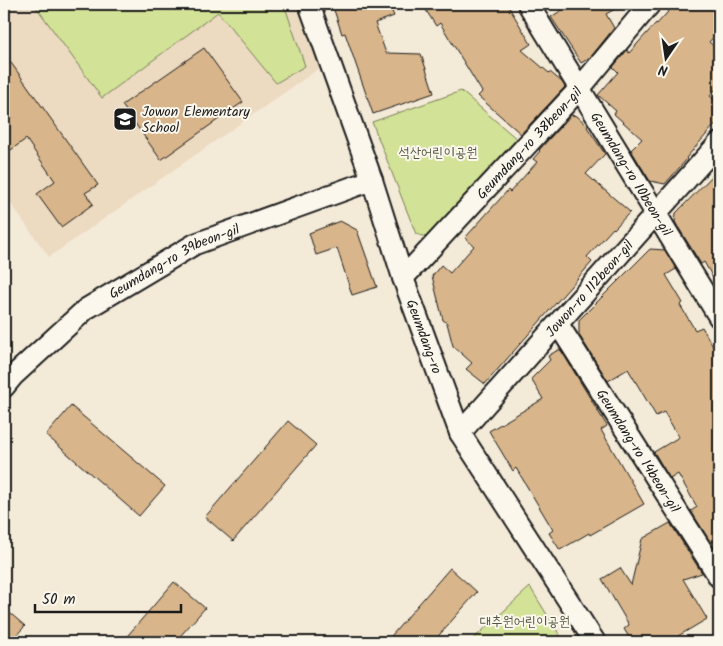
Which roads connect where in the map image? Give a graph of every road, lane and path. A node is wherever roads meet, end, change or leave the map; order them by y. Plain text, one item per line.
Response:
1 (309, 4) edge
2 (528, 4) edge
3 (650, 4) edge
4 (580, 88) junction
5 (719, 144) edge
6 (372, 180) junction
7 (657, 214) junction
8 (403, 278) junction
9 (719, 317) edge
10 (558, 324) junction
11 (4, 387) edge
12 (460, 433) junction
13 (719, 577) edge
14 (596, 642) edge

1 - 6 street, Geumdang-ro
2 - 4 street, Geumdang-ro 10beon-gil
3 - 4 street, Geumdang-ro 38beon-gil
4 - 7 street, Geumdang-ro 10beon-gil
4 - 8 street, Geumdang-ro 38beon-gil
5 - 7 street, Jowon-ro 112beon-gil
6 - 8 street, Geumdang-ro
6 - 11 street, Geumdang-ro 39beon-gil
7 - 9 street, Geumdang-ro 10beon-gil
7 - 10 street, Jowon-ro 112beon-gil
8 - 12 street, Geumdang-ro
10 - 12 street, Jowon-ro 112beon-gil
10 - 13 street, Geumdang-ro 14beon-gil
12 - 14 street, Geumdang-ro

